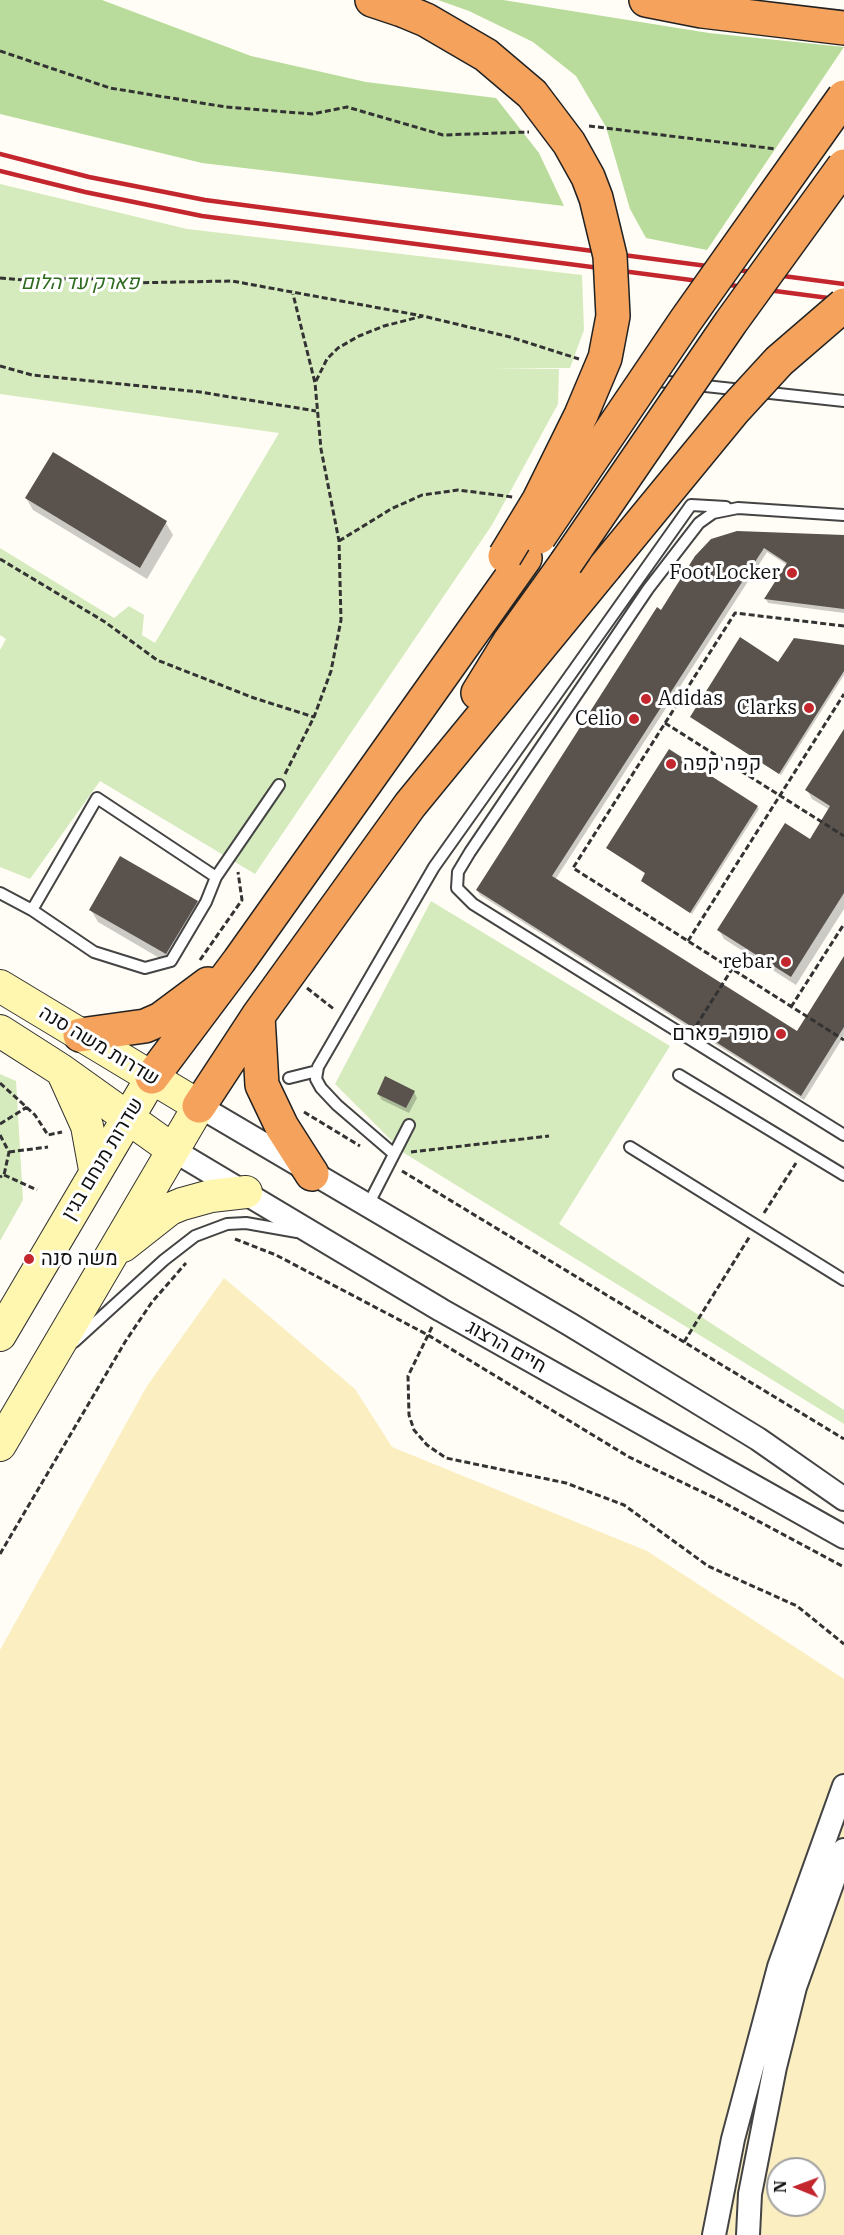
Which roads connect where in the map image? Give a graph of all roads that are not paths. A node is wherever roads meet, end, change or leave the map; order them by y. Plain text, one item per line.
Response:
1 (646, 0) edge
2 (387, 5) edge
3 (844, 28) edge
4 (844, 97) edge
5 (844, 166) edge
6 (844, 305) edge
7 (666, 328) dead end
8 (639, 378) dead end
9 (660, 381) junction
10 (844, 401) edge
11 (738, 508) junction
12 (844, 515) edge
13 (515, 557) junction
14 (279, 785) road end
15 (410, 805) junction
16 (216, 876) junction
17 (0, 893) edge
18 (32, 910) junction
19 (238, 962) junction
20 (0, 986) edge
21 (258, 1016) junction
22 (0, 1031) edge
23 (80, 1035) junction
24 (61, 1070) junction
25 (317, 1071) junction
26 (679, 1075) dead end
27 (153, 1077) junction
28 (290, 1078) dead end
29 (199, 1106) junction
30 (127, 1119) junction
31 (409, 1125) dead end
32 (844, 1134) edge
33 (630, 1147) dead end
34 (173, 1150) junction
35 (392, 1159) junction
36 (95, 1170) junction
37 (312, 1174) junction
38 (844, 1175) edge
39 (246, 1192) junction
40 (368, 1205) junction
41 (320, 1237) junction
42 (110, 1255) junction
43 (844, 1280) edge
44 (0, 1335) edge
45 (45, 1368) junction
46 (0, 1445) edge
47 (844, 1499) edge
48 (844, 1537) edge
49 (844, 1786) edge
50 (844, 1850) edge
51 (714, 2235) edge
52 (747, 2235) edge

1 - 3 highway
2 - 13 highway, bridge
4 - 13 highway, bridge
5 - 15 highway, bridge
6 - 15 highway, bridge
7 - 9 lane
8 - 9 lane
9 - 10 lane
11 - 12 lane
11 - 25 lane
11 - 32 lane
13 - 19 highway
14 - 16 lane
15 - 21 highway
16 - 18 lane
16 - 18 lane
17 - 18 lane
19 - 23 highway
19 - 27 highway
20 - 23 main road, שדרות משה סנה
21 - 29 highway
21 - 37 highway
22 - 24 main road, שדרות משה סנה
23 - 27 main road, שדרות משה סנה
24 - 30 main road, שדרות משה סנה
24 - 36 main road
25 - 28 lane
25 - 35 lane
26 - 38 lane
27 - 29 main road, שדרות משה סנה
27 - 30 main road, שדרות מנחם בגין
29 - 34 main road
29 - 37 street
30 - 34 main road, שדרות משה סנה
30 - 36 main road, שדרות מנחם בגין
31 - 35 lane
33 - 43 lane
34 - 39 street, חיים הרצוג
34 - 42 main road
35 - 40 lane
36 - 44 main road, שדרות מנחם בגין
37 - 40 street
39 - 41 street, חיים הרצוג
39 - 42 main road
40 - 47 street
41 - 45 lane
41 - 48 street, חיים הרצוג
42 - 45 main road
45 - 46 main road
49 - 51 street
50 - 52 street

